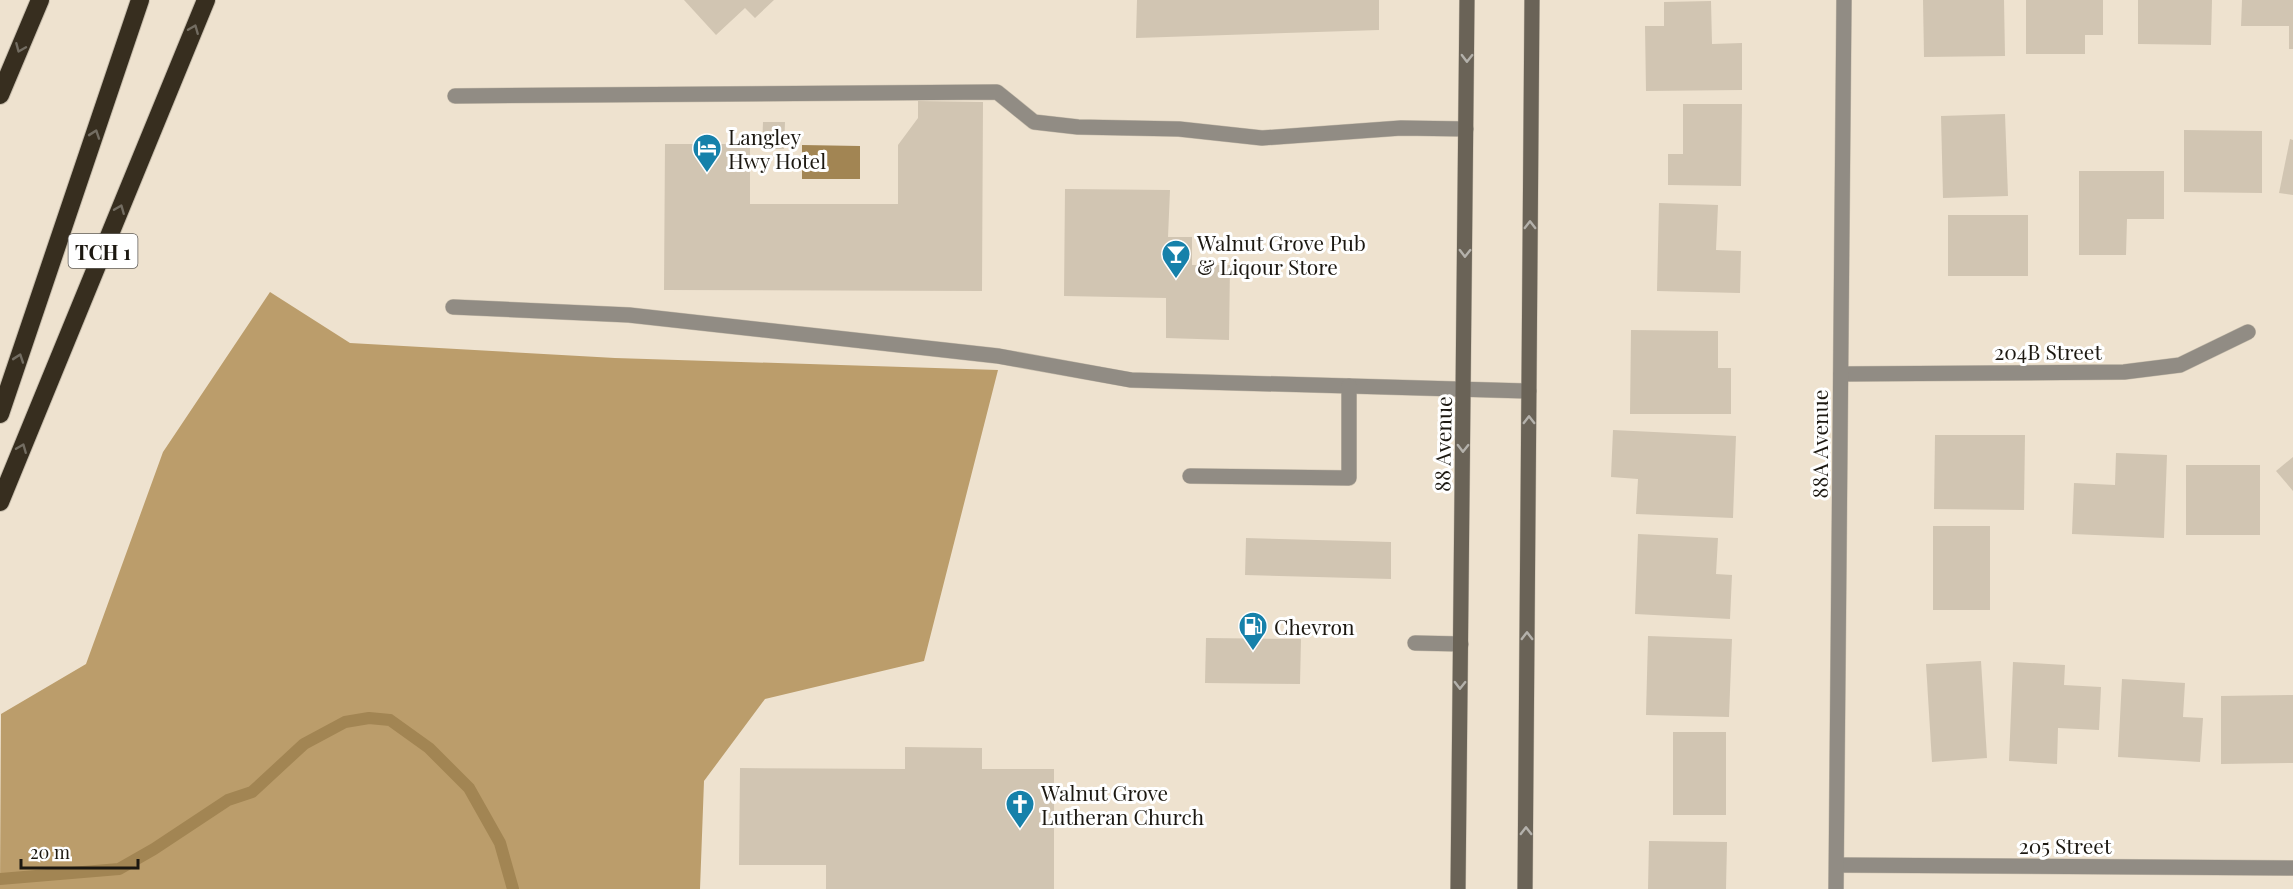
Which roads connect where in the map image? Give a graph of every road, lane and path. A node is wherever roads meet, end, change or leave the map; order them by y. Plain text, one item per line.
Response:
1 (40, 0) edge
2 (141, 0) edge
3 (206, 0) edge
4 (1467, 0) edge
5 (1532, 0) edge
6 (1844, 0) edge
7 (0, 95) edge
8 (455, 96) dead end
9 (1466, 129) junction
10 (453, 307) dead end
11 (2248, 332) dead end
12 (1841, 374) junction
13 (1349, 386) junction
14 (1463, 389) junction
15 (1529, 391) junction
16 (0, 414) edge
17 (1190, 476) dead end
18 (0, 502) edge
19 (1415, 643) dead end
20 (1461, 644) junction
21 (1837, 865) junction
22 (2293, 868) edge
23 (1458, 889) edge
24 (1525, 889) edge
25 (1836, 889) edge

1 -> 7 highway
16 -> 2 highway
18 -> 3 highway, TCH 1
4 -> 9 main road, 88 Avenue
15 -> 5 main road
6 - 12 street, 88A Avenue
8 - 9 street
9 -> 14 main road, 88 Avenue
10 - 13 street
11 - 12 street, 204B Street
12 - 21 street, 88A Avenue
13 - 14 street
13 - 17 street
14 - 15 street
14 -> 20 main road, 88 Avenue
24 -> 15 main road
19 - 20 street
20 -> 23 main road, 88 Avenue
21 - 22 street, 205 Street
21 - 25 street, 88A Avenue

